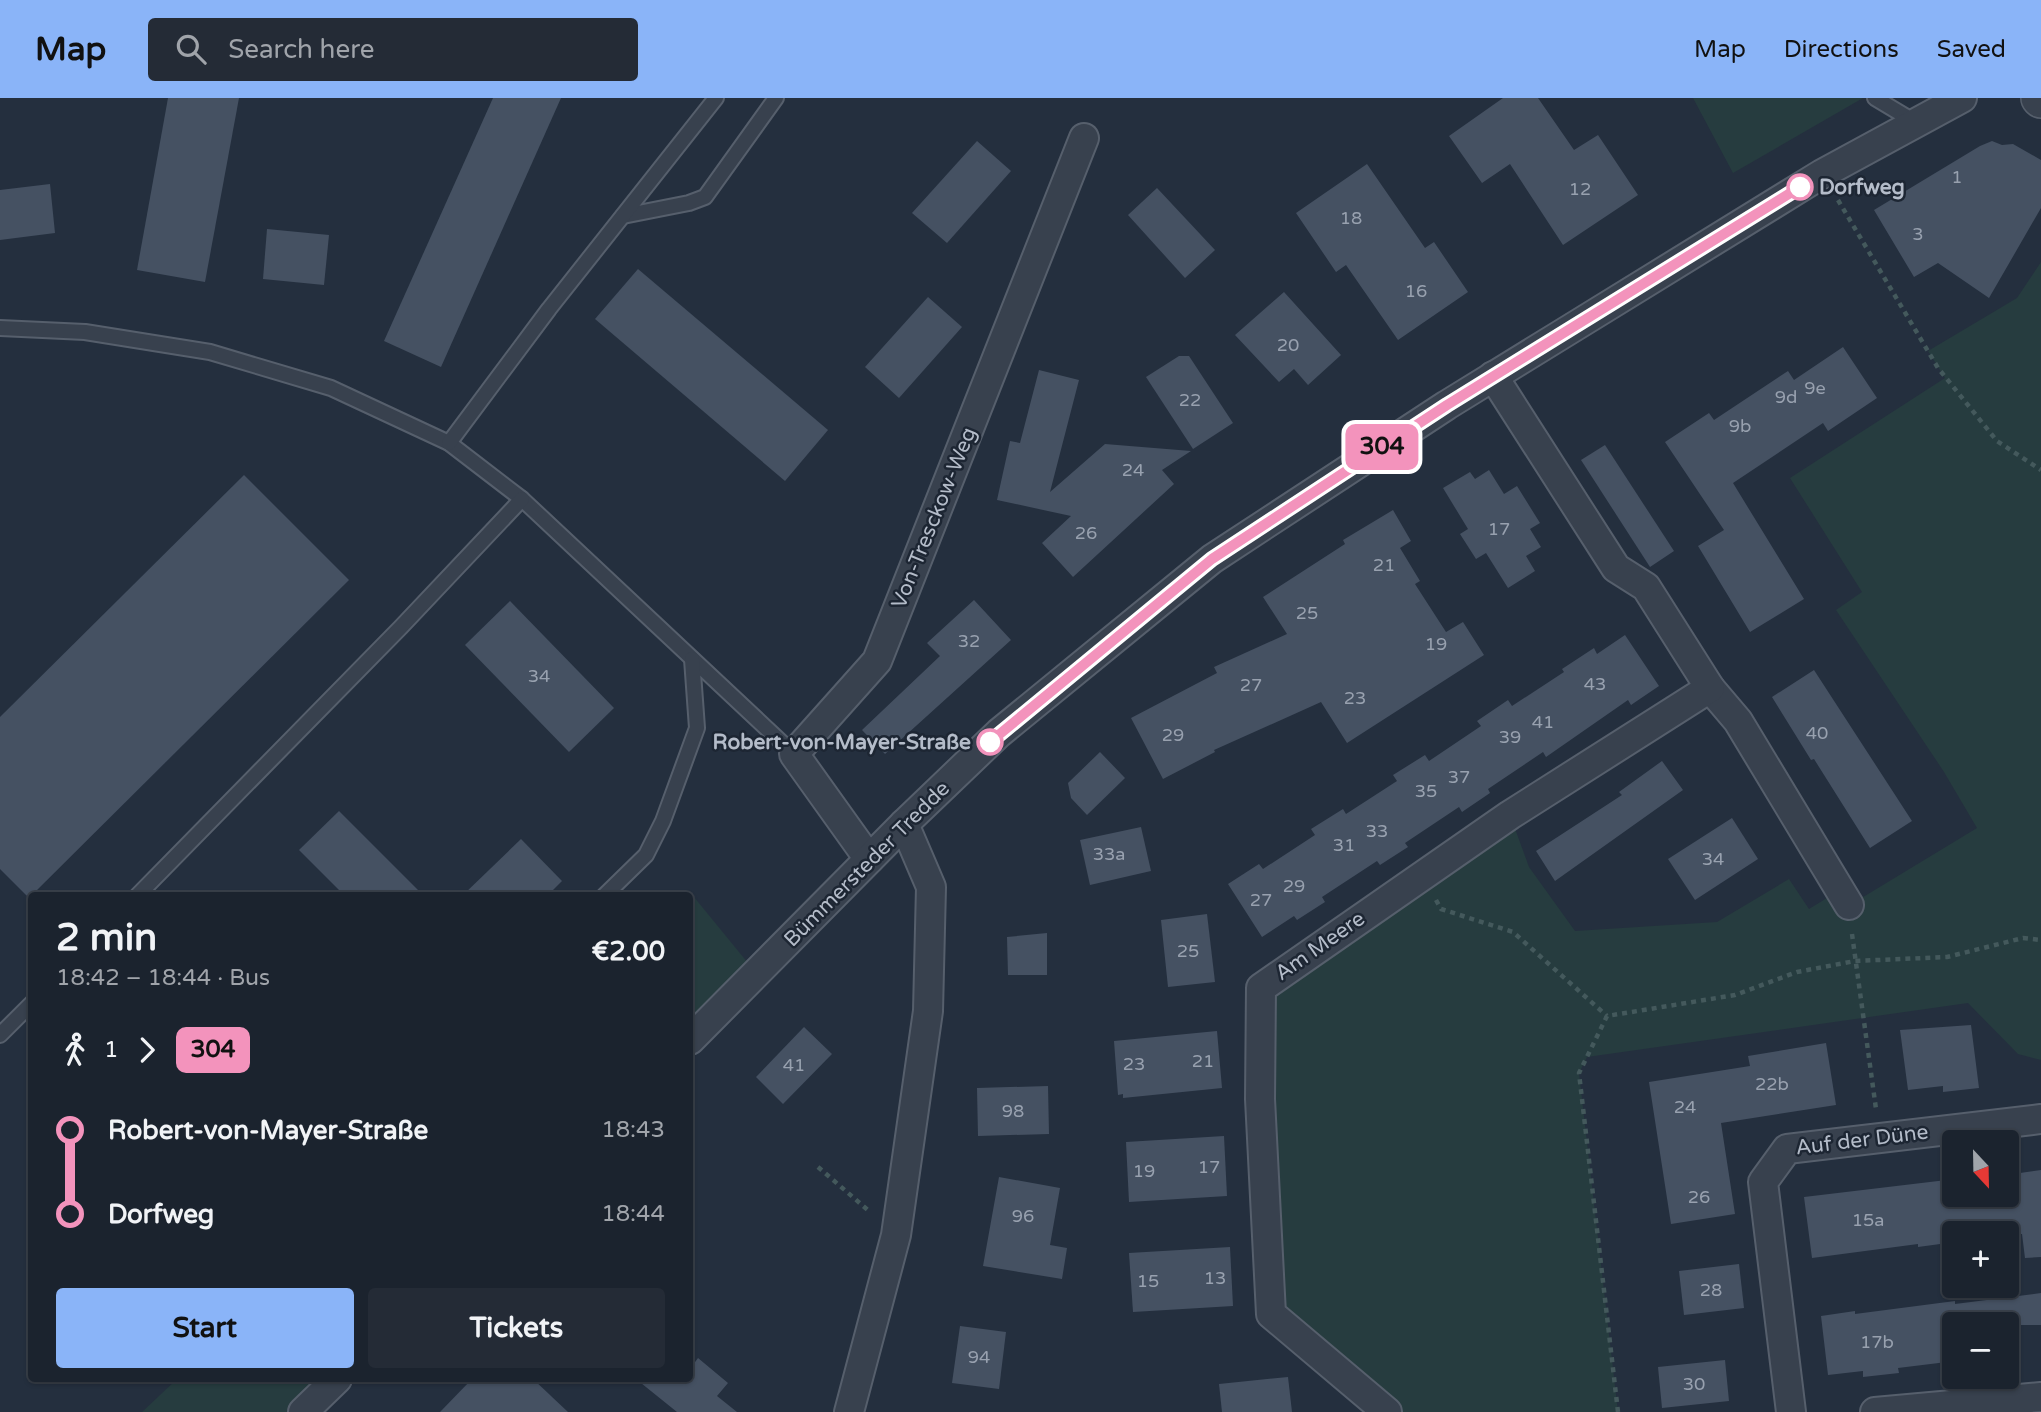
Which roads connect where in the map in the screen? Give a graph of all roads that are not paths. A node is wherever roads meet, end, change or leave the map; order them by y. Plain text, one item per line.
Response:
1 (716, 98) edge
2 (776, 98) edge
3 (1875, 98) edge
4 (1962, 98) edge
5 (1915, 122) junction
6 (1084, 138) dead end
7 (623, 216) junction
8 (0, 328) edge
9 (1493, 376) junction
10 (449, 443) junction
11 (522, 499) junction
12 (692, 659) junction
13 (1710, 688) junction
14 (794, 754) junction
15 (904, 824) junction
16 (869, 859) junction
17 (140, 892) edge
18 (608, 892) edge
19 (1849, 905) road end
20 (28, 1007) edge
21 (0, 1035) edge
22 (693, 1037) edge
23 (2041, 1119) edge
24 (334, 1382) edge
25 (2041, 1396) edge
26 (303, 1412) edge
27 (849, 1412) edge
28 (1387, 1412) edge
29 (1791, 1412) edge
30 (1875, 1412) edge

1 - 7 lane
2 - 7 lane
3 - 5 lane
4 - 5 street, Bümmersteder Tredde
5 - 9 street, Bümmersteder Tredde
6 - 14 street, Von-Tresckow-Weg
7 - 10 lane
8 - 10 lane
9 - 13 street
9 - 15 street, Bümmersteder Tredde
10 - 11 lane
11 - 12 lane
11 - 17 lane
12 - 14 lane
12 - 18 lane
13 - 19 street
13 - 28 street, Am Meere
14 - 16 street
15 - 16 street, Bümmersteder Tredde
15 - 27 street
16 - 22 street, Bümmersteder Tredde
20 - 21 lane
23 - 29 street, Auf der Düne
24 - 26 street
25 - 30 street

